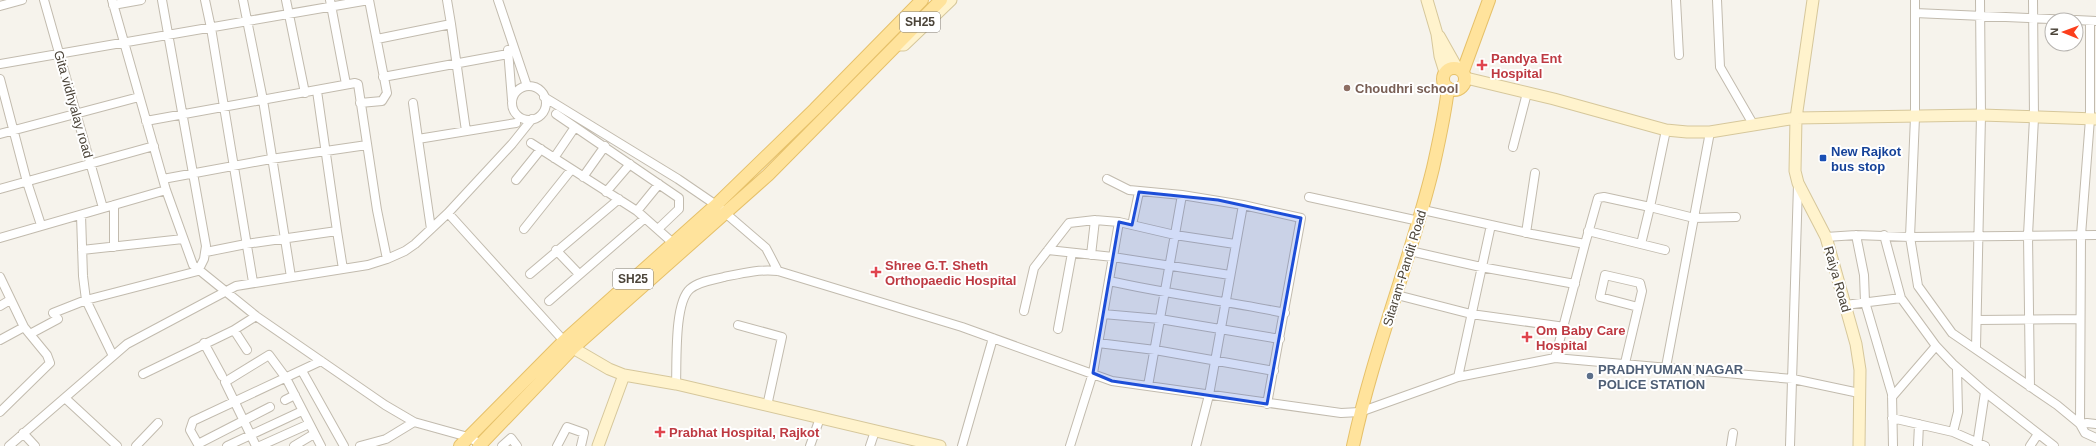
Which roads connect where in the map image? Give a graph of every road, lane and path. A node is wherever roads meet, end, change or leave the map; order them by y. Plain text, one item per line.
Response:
1 (22, 0) edge
2 (44, 0) edge
3 (141, 0) edge
4 (162, 0) edge
5 (205, 0) edge
6 (242, 0) edge
7 (286, 0) edge
8 (369, 0) edge
9 (447, 0) edge
10 (498, 0) edge
11 (917, 0) edge
12 (922, 0) edge
13 (942, 0) edge
14 (951, 0) edge
15 (1427, 0) edge
16 (1489, 0) edge
17 (1676, 0) edge
18 (1717, 0) edge
19 (1812, 0) edge
20 (1915, 0) edge
21 (1980, 0) edge
22 (2033, 0) edge
23 (112, 2) edge
24 (331, 4) edge
25 (0, 6) edge
26 (1915, 13) junction
27 (1979, 14) junction
28 (289, 15) junction
29 (2032, 18) junction
30 (2044, 19) edge
31 (2093, 21) edge
32 (248, 22) junction
33 (450, 24) junction
34 (506, 27) junction
35 (211, 28) junction
36 (1438, 34) junction
37 (888, 35) junction
38 (168, 36) junction
39 (377, 39) junction
40 (123, 43) junction
41 (898, 44) junction
42 (60, 54) junction
43 (508, 54) junction
44 (1679, 56) dead end
45 (456, 63) junction
46 (0, 64) edge
47 (1445, 72) junction
48 (1462, 72) junction
49 (383, 77) junction
50 (0, 79) edge
51 (346, 84) junction
52 (527, 86) junction
53 (1453, 88) junction
54 (317, 91) junction
55 (305, 93) junction
56 (1527, 93) junction
57 (139, 97) junction
58 (544, 97) junction
59 (263, 100) junction
60 (512, 100) junction
61 (360, 103) junction
62 (413, 103) dead end
63 (224, 108) junction
64 (76, 113) junction
65 (183, 114) junction
66 (556, 114) dead end
67 (1981, 115) junction
68 (1915, 117) junction
69 (1796, 118) junction
70 (2034, 118) junction
71 (532, 119) junction
72 (2093, 119) edge
73 (517, 120) junction
74 (146, 121) junction
75 (1753, 124) junction
76 (575, 127) junction
77 (13, 130) junction
78 (1666, 130) junction
79 (466, 132) junction
80 (1710, 132) junction
81 (0, 134) edge
82 (418, 139) junction
83 (531, 143) dead end
84 (512, 144) junction
85 (367, 145) junction
86 (154, 146) junction
87 (604, 146) junction
88 (1513, 148) dead end
89 (541, 149) junction
90 (325, 151) junction
91 (554, 158) junction
92 (272, 159) junction
93 (90, 163) junction
94 (630, 164) junction
95 (233, 167) junction
96 (571, 170) junction
97 (1535, 173) dead end
98 (194, 174) junction
99 (583, 177) junction
100 (163, 179) junction
101 (1107, 179) dead end
102 (516, 180) dead end
103 (27, 182) junction
104 (1798, 183) junction
105 (659, 184) junction
106 (0, 190) edge
107 (166, 190) junction
108 (606, 192) junction
109 (1139, 192) junction
110 (1182, 195) junction
111 (1309, 197) dead end
112 (619, 200) junction
113 (1243, 204) junction
114 (114, 205) junction
115 (1650, 207) junction
116 (103, 208) junction
117 (720, 209) junction
118 (637, 211) junction
119 (448, 213) junction
120 (81, 215) junction
121 (1421, 215) junction
122 (1736, 217) dead end
123 (645, 218) junction
124 (1694, 218) junction
125 (1095, 220) junction
126 (1119, 222) junction
127 (41, 225) junction
128 (1132, 225) junction
129 (1491, 225) junction
130 (431, 229) junction
131 (524, 229) dead end
132 (658, 229) junction
133 (1588, 230) junction
134 (337, 231) junction
135 (1526, 233) junction
136 (1175, 235) junction
137 (1856, 235) junction
138 (1884, 235) junction
139 (2028, 235) junction
140 (2082, 235) junction
141 (2096, 235) edge
142 (1978, 236) junction
143 (1826, 237) junction
144 (1910, 237) junction
145 (0, 238) edge
146 (285, 238) junction
147 (183, 239) junction
148 (673, 243) junction
149 (246, 244) junction
150 (1235, 244) junction
151 (1585, 244) junction
152 (1641, 244) junction
153 (114, 247) junction
154 (82, 250) junction
155 (556, 250) junction
156 (1048, 250) junction
157 (1665, 250) dead end
158 (206, 252) junction
159 (1410, 252) junction
160 (1072, 253) junction
161 (1090, 255) junction
162 (1113, 257) junction
163 (387, 260) junction
164 (1170, 265) junction
165 (1481, 267) junction
166 (343, 269) junction
167 (198, 271) junction
168 (778, 271) junction
169 (530, 274) dead end
170 (579, 274) junction
171 (1230, 275) junction
172 (0, 277) edge
173 (291, 277) junction
174 (1109, 281) junction
175 (253, 282) junction
176 (1575, 284) junction
177 (226, 292) junction
178 (1165, 293) junction
179 (1397, 294) junction
180 (1901, 298) junction
181 (10, 300) junction
182 (86, 300) junction
183 (549, 301) dead end
184 (1225, 301) junction
185 (1865, 302) junction
186 (1845, 304) junction
187 (0, 306) edge
188 (1638, 307) junction
189 (1024, 312) dead end
190 (1285, 313) junction
191 (1103, 314) junction
192 (1471, 314) junction
193 (256, 316) junction
194 (1160, 319) junction
195 (2080, 319) junction
196 (1977, 320) junction
197 (2029, 320) junction
198 (738, 325) dead end
199 (1565, 327) junction
200 (1058, 329) dead end
201 (234, 330) junction
202 (27, 331) junction
203 (1220, 331) junction
204 (993, 338) junction
205 (1280, 339) junction
206 (0, 340) edge
207 (204, 343) junction
208 (1098, 343) junction
209 (568, 344) junction
210 (1936, 346) junction
211 (1976, 348) junction
212 (246, 350) dead end
213 (1155, 350) junction
214 (113, 356) junction
215 (1555, 358) junction
216 (1215, 360) junction
217 (321, 361) junction
218 (1625, 364) junction
219 (1666, 367) junction
220 (1958, 369) junction
221 (302, 371) junction
222 (1274, 371) junction
223 (143, 374) dead end
224 (1093, 374) junction
225 (624, 375) junction
226 (222, 376) dead end
227 (1458, 376) junction
228 (286, 378) junction
229 (1793, 379) junction
230 (676, 384) junction
231 (1148, 386) junction
232 (2030, 388) junction
233 (1985, 392) junction
234 (1859, 393) junction
235 (295, 395) junction
236 (1209, 395) junction
237 (65, 398) junction
238 (1892, 398) junction
239 (285, 400) dead end
240 (234, 401) junction
241 (1267, 404) junction
242 (767, 406) junction
243 (270, 407) dead end
244 (302, 410) junction
245 (0, 412) edge
246 (1360, 412) junction
247 (820, 418) junction
248 (1892, 418) junction
249 (244, 420) junction
250 (414, 422) junction
251 (158, 423) dead end
252 (309, 424) junction
253 (1919, 424) junction
254 (2080, 424) junction
255 (2096, 424) edge
256 (875, 431) junction
257 (1953, 432) junction
258 (23, 433) junction
259 (1733, 433) dead end
260 (314, 434) junction
261 (2038, 434) junction
262 (250, 435) junction
263 (2096, 438) edge
264 (464, 442) edge
265 (1977, 444) edge
266 (198, 445) edge
267 (480, 445) edge
268 (9, 446) edge
269 (35, 446) edge
270 (117, 446) edge
271 (136, 446) edge
272 (227, 446) edge
273 (256, 446) edge
274 (260, 446) edge
275 (294, 446) edge
276 (321, 446) edge
277 (344, 446) edge
278 (360, 446) edge
279 (502, 446) edge
280 (518, 446) edge
281 (557, 446) edge
282 (581, 446) edge
283 (598, 446) edge
284 (810, 446) edge
285 (870, 446) edge
286 (940, 446) edge
287 (962, 446) edge
288 (1070, 446) edge
289 (1196, 446) edge
290 (1353, 446) edge
291 (1731, 446) edge
292 (1790, 446) edge
293 (1859, 446) edge
294 (1893, 446) edge
295 (1918, 446) edge
296 (1985, 446) edge
297 (2030, 446) edge
298 (2054, 446) edge

1 - 25 street
2 - 42 street, Gita vidhyalay road
3 - 23 street
4 - 38 street
5 - 35 street
6 - 32 street
7 - 28 street
8 - 24 street
8 - 39 street
9 - 33 street
10 - 34 street
11 - 37 street
12 - 37 main road, SH25
13 - 41 main road, SH25
14 - 41 street
15 - 36 street
16 - 48 main road
17 - 44 street
18 - 75 street
19 - 69 street, Raiya Road
20 - 26 street
21 - 27 street
22 - 29 street
23 - 40 street
24 - 28 street
24 - 51 street
26 - 27 street
26 - 68 street
27 - 29 street
27 - 67 street
28 - 32 street
28 - 55 street
29 - 30 street
29 - 70 street
31 - 72 street
32 - 35 street
32 - 59 street
33 - 39 street
33 - 45 street
34 - 43 street
34 - 52 street
35 - 38 street
35 - 63 street
36 - 47 street
36 - 48 street
37 - 117 main road, SH25
38 - 40 street
38 - 65 street
39 - 49 street
40 - 42 street
40 - 57 street
41 - 117 main road, SH25
42 - 46 street
42 - 64 street, Gita vidhyalay road
43 - 45 street
43 - 60 street
45 - 49 street
45 - 79 street
47 - 48 main road
47 - 53 main road
48 - 53 main road
48 - 56 street
49 - 61 street
50 - 77 street
51 - 54 street
51 - 61 street
52 - 58 street
52 - 60 street
53 - 121 main road, Sitaram-Pandit Road
54 - 55 street
54 - 90 street
55 - 59 street
56 - 78 street
56 - 88 street
57 - 64 street
57 - 74 street
58 - 71 street
58 - 117 street
59 - 63 street
59 - 92 street
60 - 73 street
61 - 85 street
62 - 82 street
63 - 65 street
63 - 95 street
64 - 77 street
64 - 93 street, Gita vidhyalay road
65 - 74 street
65 - 98 street
66 - 76 street
67 - 68 street
67 - 70 street
67 - 142 street
68 - 69 street
68 - 144 street
69 - 75 street
69 - 104 street, Raiya Road
70 - 72 street
70 - 139 street
71 - 73 street
71 - 84 street
72 - 140 street
73 - 79 street
73 - 84 street
74 - 86 street
75 - 80 street
76 - 87 street
76 - 91 street
77 - 81 street
77 - 103 street
78 - 80 street
78 - 115 street
79 - 82 street
80 - 124 street
82 - 130 street
83 - 89 street
84 - 119 street
85 - 90 street
85 - 163 street
86 - 93 street
86 - 100 street
87 - 94 street
87 - 99 street
89 - 91 street
89 - 102 street
90 - 92 street
90 - 134 street
91 - 96 street
92 - 95 street
92 - 146 street
93 - 103 street
93 - 116 street, Gita vidhyalay road
94 - 105 street
94 - 108 street
95 - 98 street
95 - 149 street
96 - 99 street
96 - 131 street
97 - 135 street
98 - 100 street
98 - 158 street
99 - 108 street
100 - 107 street
101 - 109 street
103 - 106 street
103 - 127 street
104 - 143 street, Raiya Road
104 - 229 street
105 - 118 street
105 - 132 street
107 - 114 street
107 - 147 street
108 - 112 street
109 - 110 street
109 - 128 street
110 - 113 street
110 - 136 street
111 - 121 street
112 - 118 street
112 - 155 street
113 - 150 street
113 - 190 street
114 - 116 street
114 - 153 street
115 - 124 street
115 - 133 street
115 - 152 street
116 - 120 street
117 - 148 main road, SH25
117 - 168 street
117 - 209 main road, SH25
118 - 123 street
119 - 130 street
119 - 209 street
120 - 127 street
120 - 154 street
121 - 129 street
121 - 159 main road, Sitaram-Pandit Road
122 - 124 street
123 - 132 street
123 - 170 street
124 - 219 street
125 - 126 street
125 - 156 street
125 - 161 street
126 - 128 street
126 - 162 street
127 - 145 street
128 - 136 street
129 - 135 street
129 - 165 street
130 - 163 street
132 - 148 street
133 - 151 street
133 - 152 street
134 - 146 street
134 - 166 street
135 - 151 street
136 - 150 street
136 - 164 street
137 - 138 street
137 - 143 street
137 - 185 street
138 - 144 street
138 - 180 street
139 - 140 street
139 - 142 street
139 - 197 street
140 - 141 street
140 - 195 street
142 - 144 street
142 - 196 street
143 - 186 street, Raiya Road
144 - 211 street
146 - 149 street
146 - 173 street
147 - 153 street
147 - 167 street
148 - 209 main road, SH25
149 - 158 street
149 - 175 street
150 - 171 street
151 - 176 street
152 - 157 street
153 - 154 street
154 - 182 street
155 - 169 street
155 - 170 street
156 - 160 street
156 - 189 street
158 - 167 street
159 - 165 street
159 - 179 main road, Sitaram-Pandit Road
160 - 161 street
160 - 200 street
161 - 162 street
162 - 164 street
162 - 174 street
163 - 166 street
164 - 171 street
164 - 178 street
165 - 176 street
165 - 192 street
166 - 173 street
167 - 177 street
167 - 182 street
168 - 204 street
168 - 230 street
170 - 183 street
171 - 184 street
172 - 181 street
173 - 175 street
174 - 178 street
174 - 191 street
175 - 177 street
176 - 199 street
177 - 193 street
177 - 214 street
178 - 184 street
178 - 194 street
179 - 192 street
179 - 246 main road, Sitaram-Pandit Road
180 - 185 street
180 - 210 street
181 - 187 street
181 - 202 street
182 - 202 street
182 - 214 street
184 - 190 street
184 - 203 street
185 - 186 street
185 - 238 street
186 - 234 street, Raiya Road
188 - 188 street
188 - 218 street
190 - 205 street
191 - 194 street
191 - 208 street
192 - 199 street
192 - 227 street
193 - 201 street
193 - 217 street
194 - 203 street
194 - 213 street
195 - 197 street
195 - 254 street
196 - 197 street
196 - 211 street
197 - 232 street
198 - 242 street
199 - 215 street
201 - 207 street
201 - 212 street
202 - 206 street
202 - 245 street
203 - 205 street
203 - 216 street
204 - 224 street
204 - 287 street
205 - 222 street
207 - 223 street
207 - 226 street
208 - 213 street
208 - 224 street
209 - 225 street
209 - 264 main road, SH25
209 - 267 main road, SH25
210 - 220 street
210 - 238 street
211 - 232 street
213 - 216 street
213 - 231 street
214 - 237 street
215 - 218 street
215 - 227 street
216 - 222 street
216 - 236 street
217 - 221 street
217 - 250 street
218 - 219 street
219 - 229 street
220 - 233 street
220 - 257 street
221 - 228 street
221 - 277 street
222 - 241 street
224 - 231 street
224 - 288 street
225 - 230 street
225 - 283 street
227 - 246 street
228 - 235 street
228 - 240 street
228 - 240 street
229 - 234 street
229 - 292 street
230 - 242 street
231 - 236 street
232 - 254 street
233 - 261 street
233 - 265 street
234 - 293 street, Raiya Road
235 - 239 street
235 - 244 street
236 - 241 street
236 - 289 street
237 - 258 street
237 - 270 street
238 - 248 street
240 - 249 street
240 - 266 street
241 - 246 street
242 - 247 street
243 - 249 street
244 - 252 street
244 - 262 street
246 - 290 main road, Sitaram-Pandit Road
247 - 256 street
247 - 284 street
248 - 253 street
248 - 294 street
249 - 262 street
249 - 266 street
250 - 264 street
250 - 278 street
251 - 271 street
252 - 260 street
252 - 274 street
253 - 257 street
253 - 295 street
254 - 255 street
254 - 263 street
256 - 285 street
256 - 286 street
257 - 265 street
258 - 268 street
258 - 269 street
259 - 291 street
260 - 275 street
260 - 276 street
261 - 297 street
261 - 298 street
262 - 272 street
262 - 273 street
264 - 267 street
265 - 296 street
279 - 280 street
281 - 282 street

